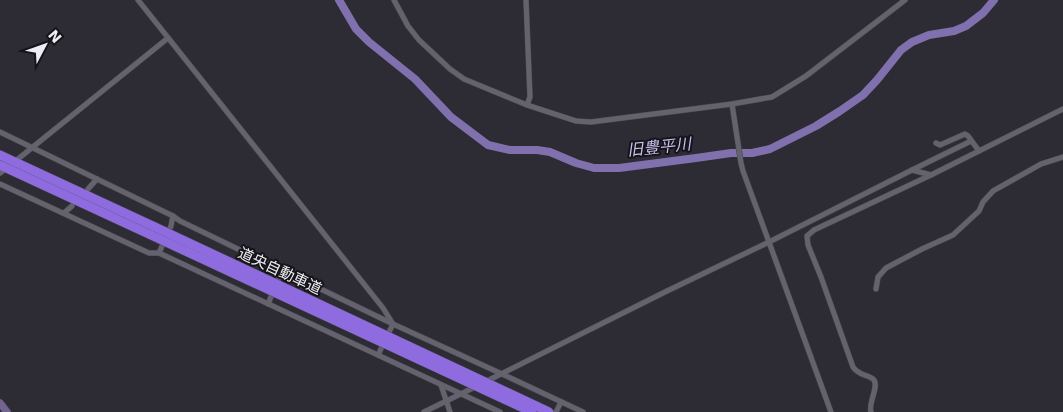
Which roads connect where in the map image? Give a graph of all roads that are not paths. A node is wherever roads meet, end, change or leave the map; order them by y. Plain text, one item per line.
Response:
1 (138, 0) edge
2 (394, 0) edge
3 (526, 0) edge
4 (904, 0) edge
5 (168, 38) junction
6 (732, 104) junction
7 (527, 105) junction
8 (1063, 109) edge
9 (0, 132) edge
10 (971, 141) junction
11 (936, 143) dead end
12 (32, 147) junction
13 (979, 151) junction
14 (0, 155) edge
15 (1063, 157) edge
16 (18, 159) dead end
17 (1, 169) edge
18 (912, 170) junction
19 (931, 175) junction
20 (97, 180) junction
21 (0, 184) edge
22 (881, 185) junction
23 (88, 189) dead end
24 (884, 198) junction
25 (72, 206) dead end
26 (64, 214) junction
27 (173, 216) junction
28 (153, 231) junction
29 (769, 242) junction
30 (159, 253) junction
31 (282, 270) junction
32 (876, 289) dead end
33 (268, 304) junction
34 (393, 324) junction
35 (378, 355) junction
36 (502, 374) junction
37 (441, 385) junction
38 (461, 394) junction
39 (446, 402) junction
40 (561, 402) junction
41 (0, 403) edge
42 (7, 412) edge
43 (424, 412) edge
44 (450, 412) edge
45 (500, 412) edge
46 (532, 412) edge
47 (549, 412) edge
48 (556, 412) edge
49 (583, 412) edge
50 (832, 412) edge
51 (870, 412) edge

1 - 5 street
2 - 7 street
3 - 7 street
4 - 6 street
5 - 12 street
5 - 34 street
6 - 7 street
6 - 29 street
8 - 13 street
9 - 12 street
10 - 11 street
10 - 13 street
10 - 18 street
12 - 16 street
12 - 20 street
13 - 19 street
14 - 28 highway, 道央自動車道
15 - 32 street
17 - 28 highway, 道央自動車道
18 - 19 street
18 - 22 street
19 - 24 street
20 - 23 street
20 - 27 street
21 - 26 street
22 - 24 street
22 - 29 street
24 - 51 street
25 - 26 street
26 - 30 street
27 - 30 street
27 - 31 street
28 - 46 highway, 道央自動車道, bridge
28 - 47 highway, 道央自動車道, bridge
29 - 36 street
29 - 50 street
30 - 33 street
31 - 33 street
31 - 34 street
33 - 35 street
34 - 35 street
34 - 36 street
35 - 37 street
36 - 38 street
36 - 40 street
37 - 38 street
37 - 39 street
38 - 39 street
38 - 45 street
39 - 43 street
39 - 44 street
40 - 48 street
40 - 49 street
41 - 42 main road

